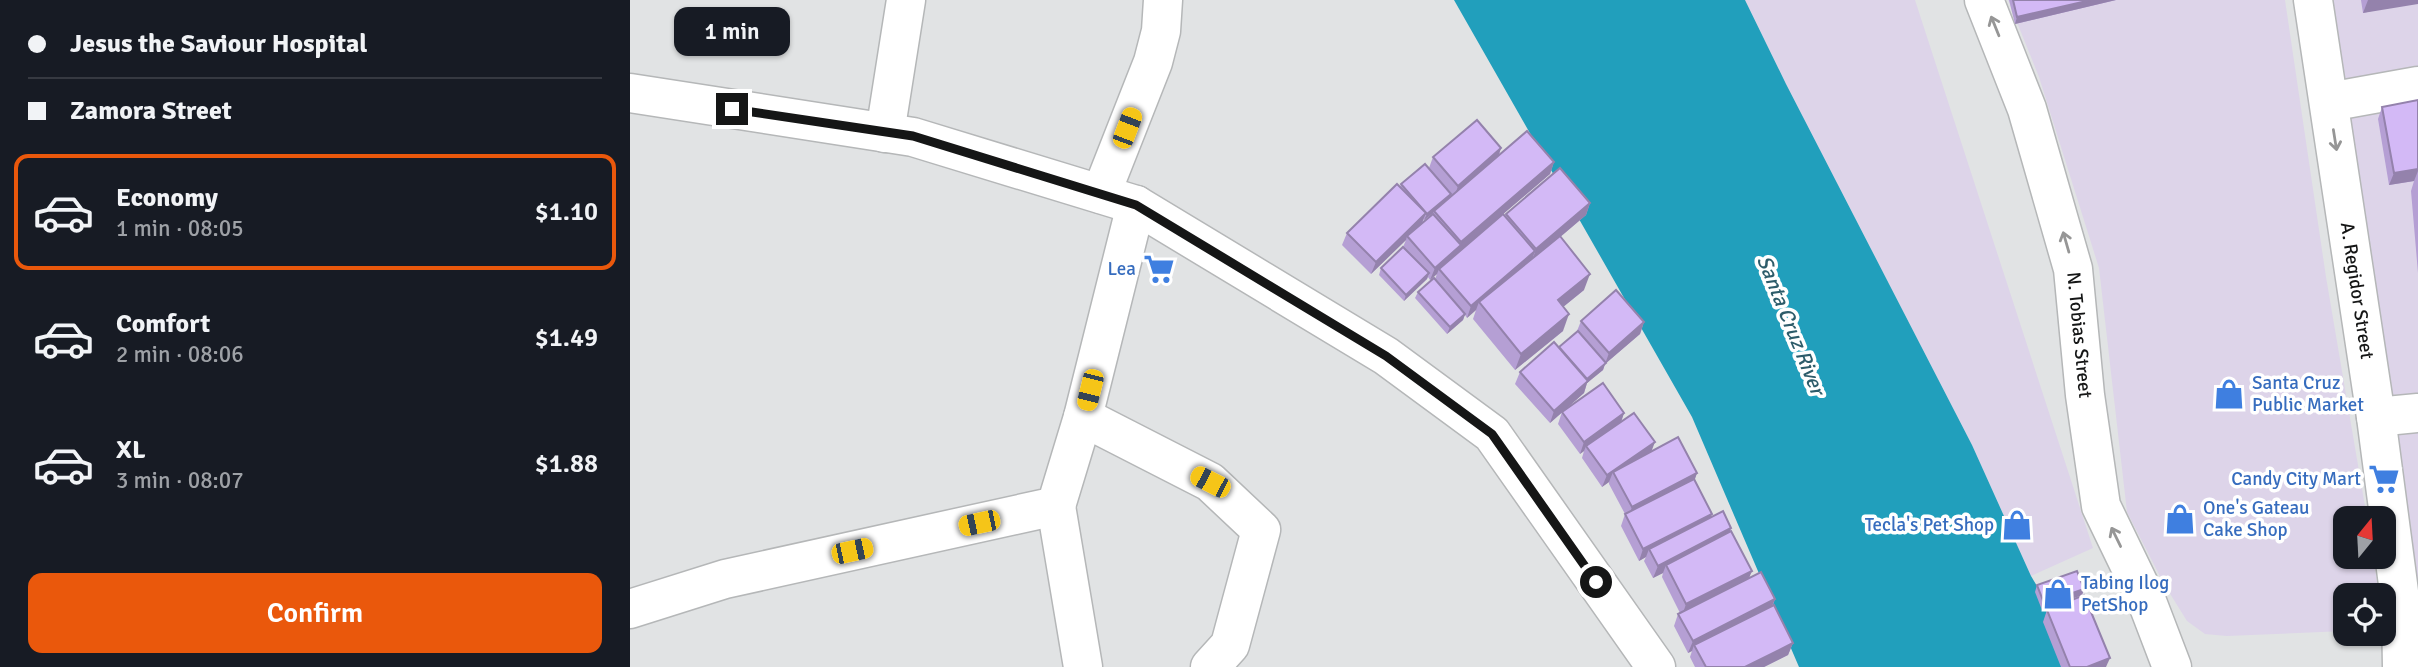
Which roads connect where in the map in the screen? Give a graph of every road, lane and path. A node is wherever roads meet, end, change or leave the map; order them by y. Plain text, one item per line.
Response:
1 (906, 0) edge
2 (1163, 0) edge
3 (1984, 0) edge
4 (2313, 0) edge
5 (2418, 86) edge
6 (630, 93) edge
7 (2329, 102) junction
8 (886, 133) junction
9 (1101, 194) junction
10 (1136, 205) junction
11 (2418, 413) edge
12 (1083, 417) junction
13 (2376, 417) junction
14 (1056, 506) junction
15 (630, 609) edge
16 (1072, 664) edge
17 (1210, 667) edge
18 (1656, 667) edge
19 (2172, 667) edge
20 (2402, 667) edge

1 - 8 street
2 - 9 street
19 -> 3 street, N. Tobias Street
4 - 7 street, A. Regidor Street
5 - 7 street
6 - 8 street
7 -> 13 street, A. Regidor Street
8 - 9 street
9 - 10 street
10 - 12 street
10 - 18 street
11 - 13 street
12 - 14 street
12 - 17 street
13 - 20 street, A. Regidor Street
14 - 15 street
14 - 16 street

